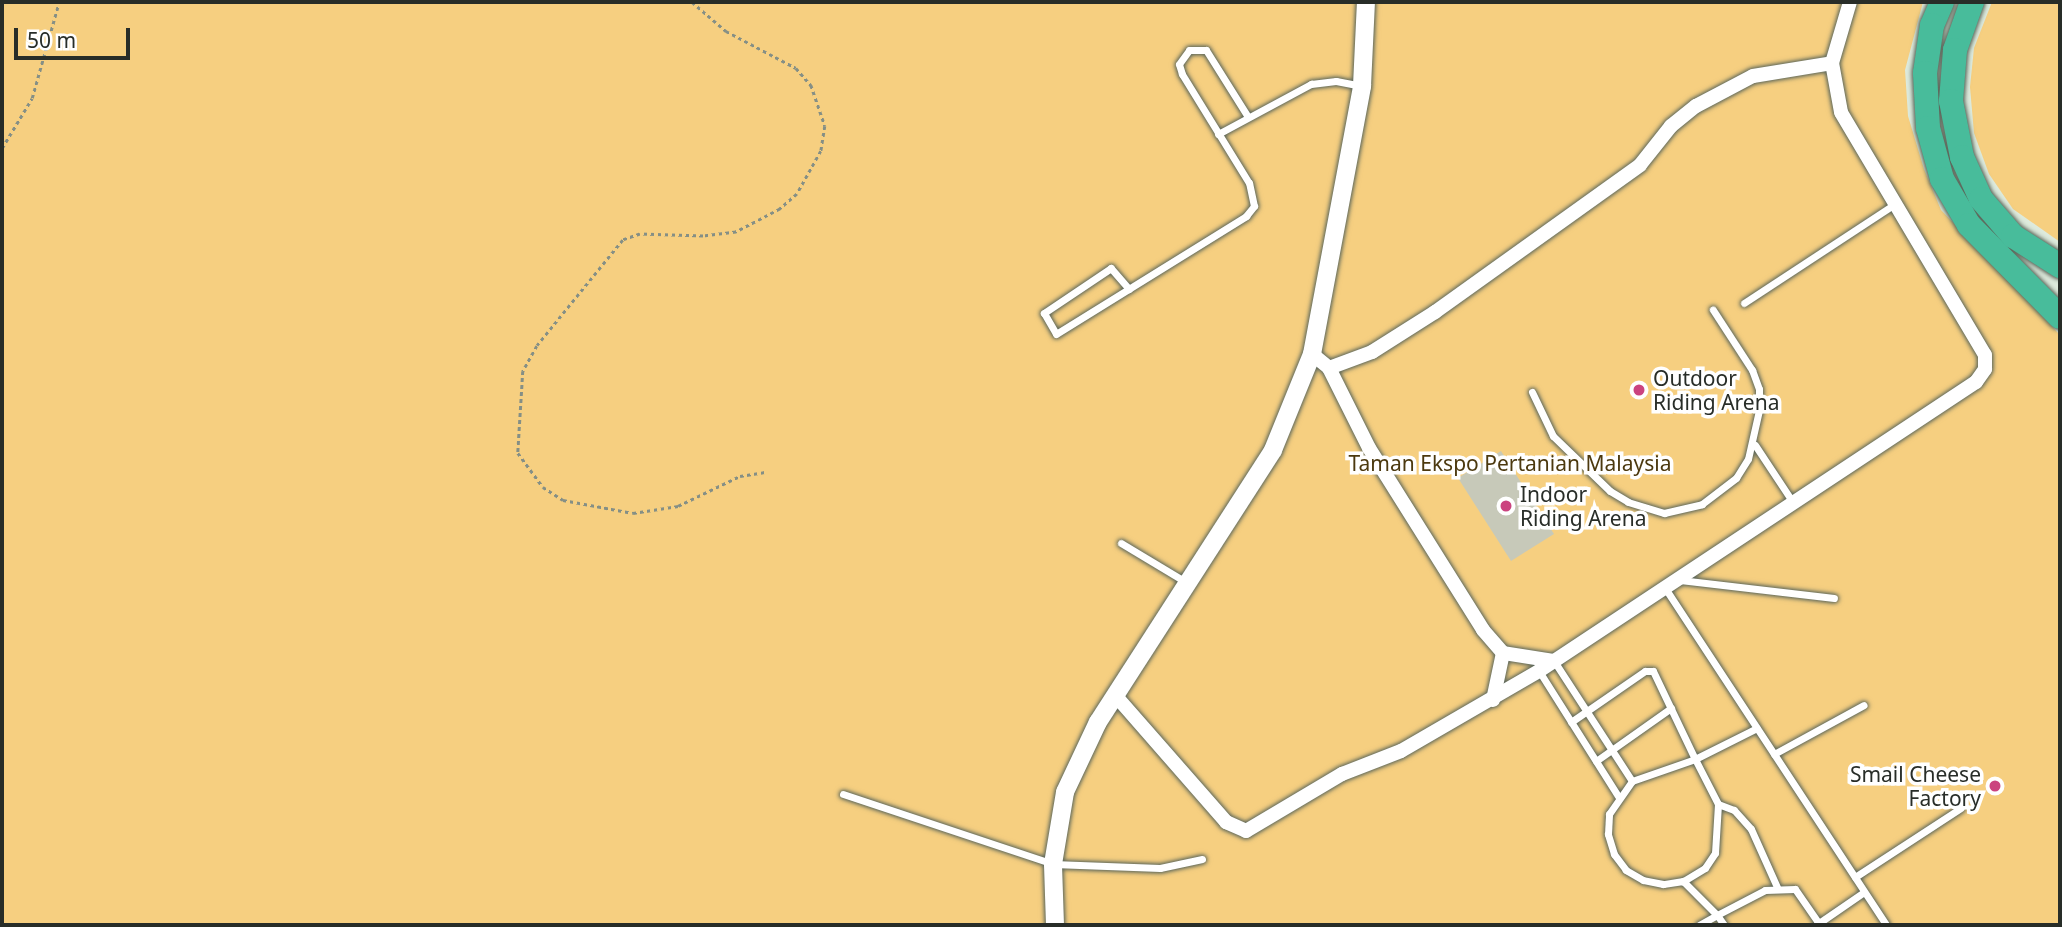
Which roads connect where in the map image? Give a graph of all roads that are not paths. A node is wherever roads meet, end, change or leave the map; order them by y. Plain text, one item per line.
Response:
1 (1366, 2) edge
2 (1850, 2) edge
3 (1942, 2) edge
4 (1972, 2) edge
5 (1832, 64) junction
6 (1362, 86) junction
7 (1248, 117) junction
8 (1218, 134) junction
9 (1893, 205) junction
10 (2060, 266) edge
11 (1129, 289) junction
12 (1744, 303) dead end
13 (1713, 310) dead end
14 (2060, 317) edge
15 (1312, 354) junction
16 (1329, 368) junction
17 (1532, 392) dead end
18 (1755, 445) junction
19 (1792, 501) junction
20 (1121, 543) dead end
21 (1670, 583) junction
22 (1189, 584) junction
23 (1834, 598) dead end
24 (1503, 653) junction
25 (1554, 661) junction
26 (1539, 671) junction
27 (1115, 695) junction
28 (1493, 700) junction
29 (1864, 705) dead end
30 (1671, 708) junction
31 (1586, 713) junction
32 (1571, 722) junction
33 (1757, 728) junction
34 (1612, 750) junction
35 (1774, 754) junction
36 (1695, 759) junction
37 (1596, 761) junction
38 (1632, 781) junction
39 (843, 794) dead end
40 (1618, 796) junction
41 (1718, 804) junction
42 (1961, 808) dead end
43 (1202, 859) dead end
44 (1053, 864) junction
45 (1855, 877) junction
46 (1683, 881) junction
47 (1777, 887) junction
48 (1864, 892) junction
49 (1717, 915) junction
50 (1055, 925) edge
51 (1699, 925) edge
52 (1724, 925) edge
53 (1818, 925) edge
54 (1886, 925) edge

1 - 6 street
2 - 5 street
3 - 14 highway
4 - 10 highway
5 - 9 street
5 - 16 street
6 - 7 lane
6 - 15 street
7 - 8 lane
7 - 8 lane
8 - 11 lane
9 - 12 lane
9 - 19 street
11 - 11 lane
13 - 18 lane
15 - 16 street
15 - 22 street
16 - 24 street
17 - 18 lane
18 - 19 lane
19 - 21 street
20 - 22 lane
21 - 23 lane
21 - 25 street
21 - 33 lane
22 - 27 street
24 - 25 street
24 - 28 street
25 - 26 street
25 - 31 lane
26 - 28 street
26 - 32 lane
27 - 28 street
27 - 44 street
29 - 35 lane
30 - 31 lane
30 - 34 lane
30 - 36 lane
31 - 32 lane
31 - 34 lane
32 - 37 lane
33 - 35 lane
33 - 36 lane
34 - 37 lane
34 - 38 lane
35 - 45 lane
36 - 38 lane
36 - 41 lane
37 - 40 lane
38 - 40 lane
39 - 44 lane
40 - 46 lane
41 - 46 lane
41 - 47 lane
42 - 45 lane
43 - 44 lane
44 - 50 street
45 - 48 lane
46 - 49 lane
47 - 49 lane
47 - 53 lane
48 - 53 lane
48 - 54 lane
49 - 51 lane
49 - 52 lane

